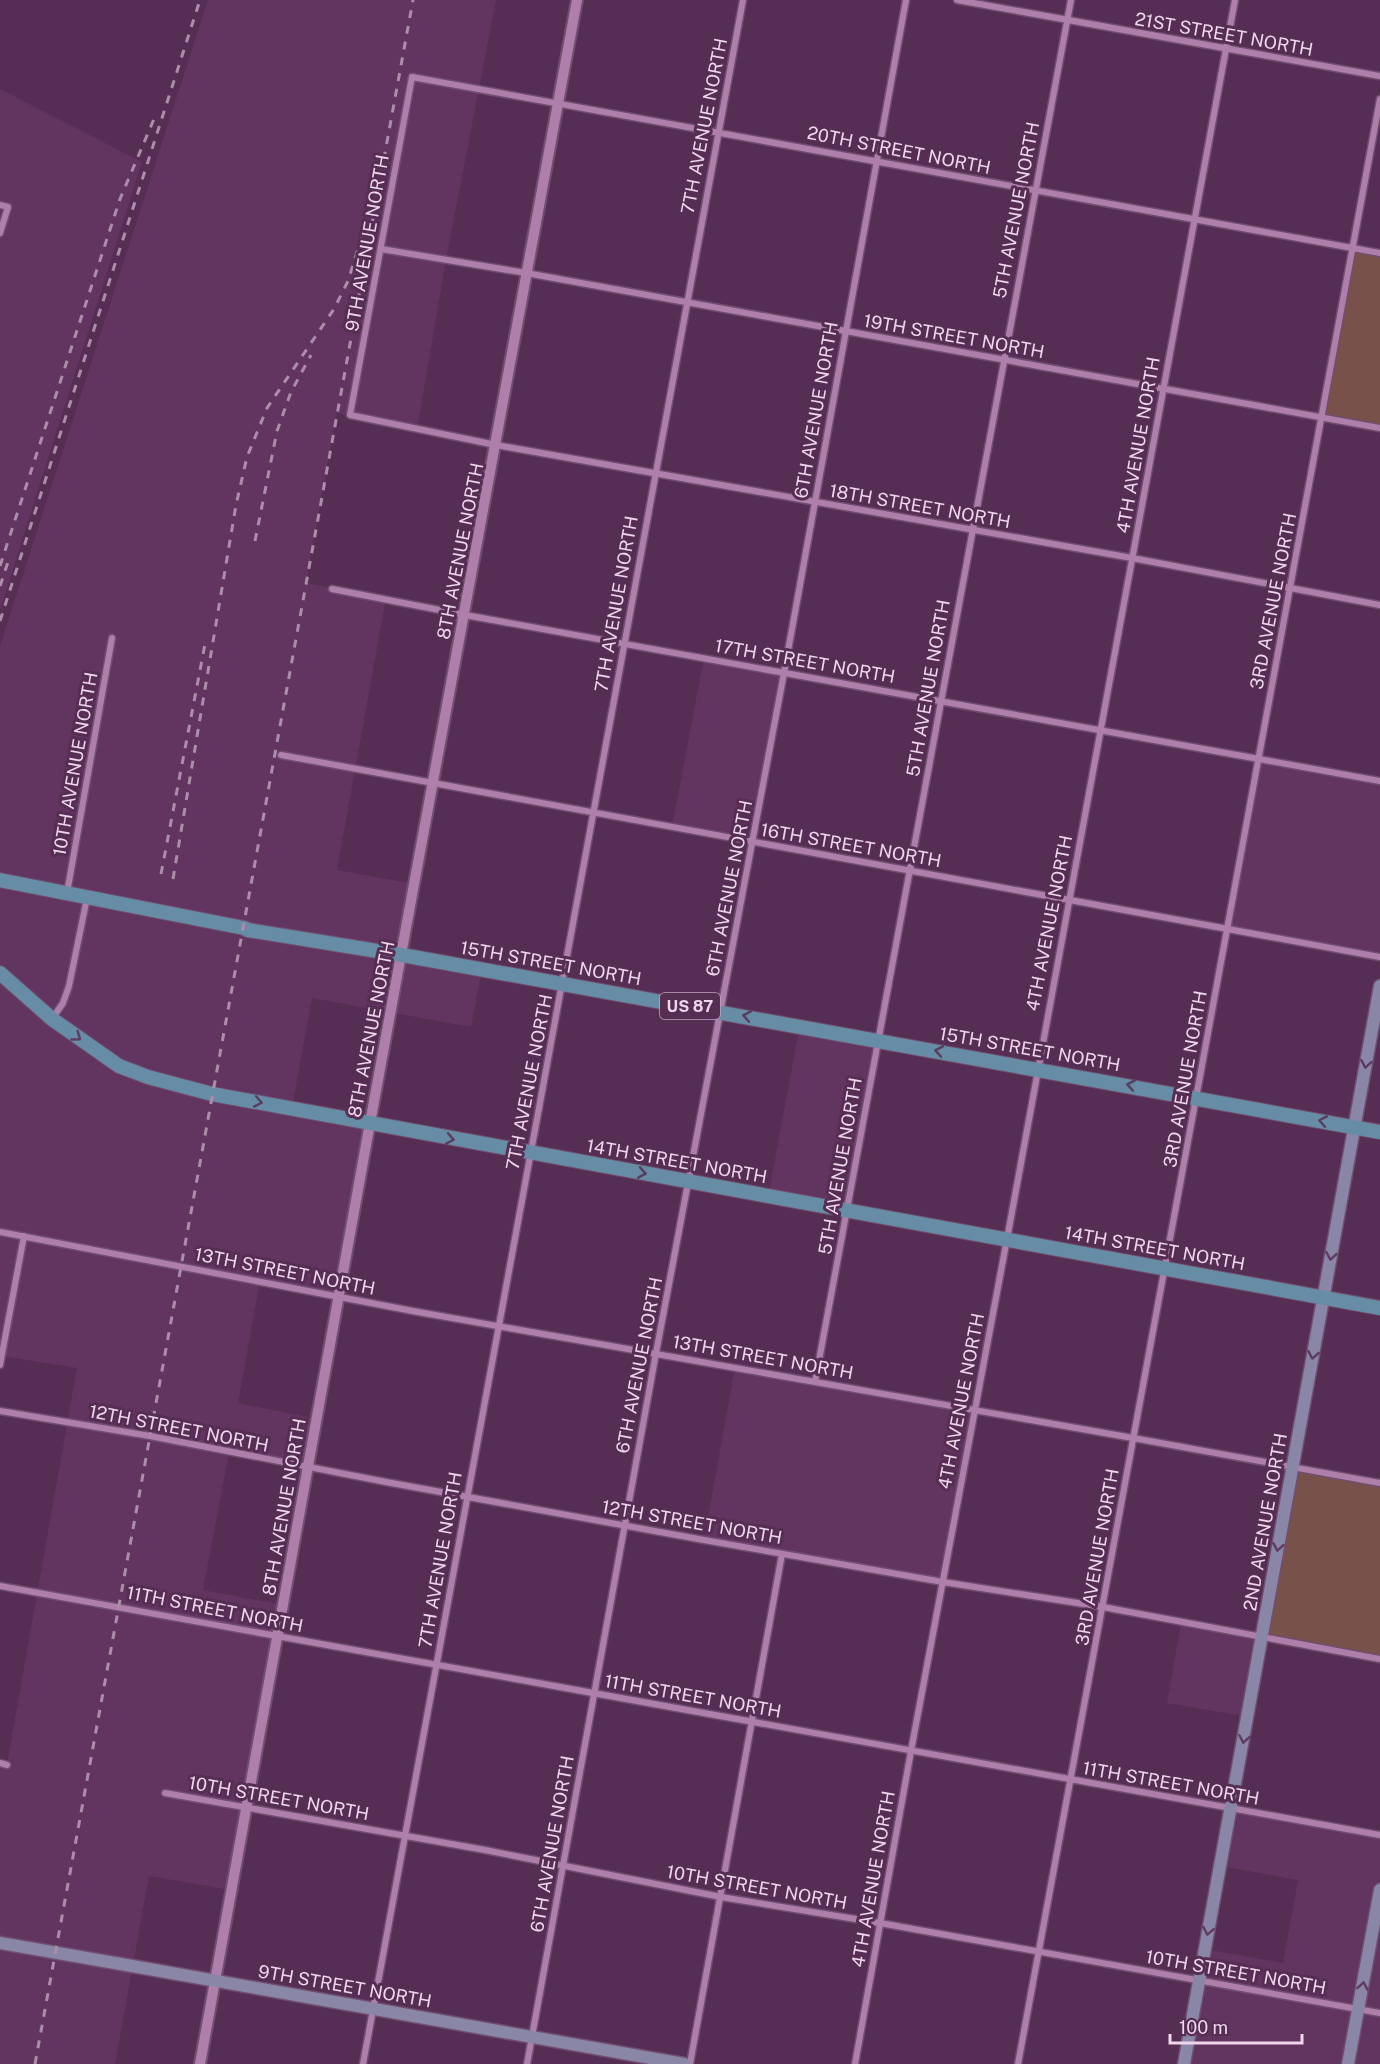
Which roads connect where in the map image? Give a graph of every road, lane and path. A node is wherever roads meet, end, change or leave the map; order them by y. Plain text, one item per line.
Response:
1 (577, 0) edge
2 (743, 0) edge
3 (906, 0) edge
4 (957, 0) edge
5 (1071, 0) edge
6 (1235, 0) edge
7 (1067, 21) junction
8 (1226, 49) junction
9 (1380, 76) edge
10 (412, 77) joint
11 (1380, 99) edge
12 (559, 104) junction
13 (719, 132) junction
14 (877, 161) junction
15 (1035, 191) junction
16 (0, 205) edge
17 (1195, 219) junction
18 (0, 233) edge
19 (1352, 247) junction
20 (381, 249) junction
21 (1380, 252) edge
22 (526, 273) junction
23 (686, 303) junction
24 (845, 331) junction
25 (1004, 361) junction
26 (1163, 388) junction
27 (350, 415) joint
28 (1323, 418) junction
29 (1380, 428) edge
30 (496, 445) junction
31 (655, 474) junction
32 (814, 502) junction
33 (972, 530) junction
34 (1132, 558) junction
35 (1291, 588) junction
36 (332, 589) dead end
37 (1380, 605) edge
38 (465, 615) junction
39 (112, 639) dead end
40 (625, 643) junction
41 (784, 673) junction
42 (942, 701) junction
43 (1101, 730) junction
44 (281, 755) dead end
45 (1259, 758) junction
46 (1380, 781) edge
47 (433, 784) junction
48 (594, 813) junction
49 (753, 842) junction
50 (909, 871) junction
51 (0, 880) edge
52 (67, 894) junction
53 (87, 898) junction
54 (1068, 900) junction
55 (1228, 928) junction
56 (402, 955) junction
57 (1380, 957) edge
58 (0, 973) edge
59 (562, 984) junction
60 (1380, 986) edge
61 (721, 1011) junction
62 (52, 1019) junction
63 (878, 1040) junction
64 (1037, 1069) junction
65 (1197, 1097) junction
66 (370, 1123) junction
67 (1354, 1127) junction
68 (1380, 1132) edge
69 (530, 1153) junction
70 (689, 1181) junction
71 (847, 1211) junction
72 (0, 1232) edge
73 (24, 1236) junction
74 (1007, 1239) junction
75 (1166, 1268) junction
76 (339, 1297) junction
77 (1323, 1298) junction
78 (1380, 1308) edge
79 (498, 1326) junction
80 (656, 1353) junction
81 (0, 1365) edge
82 (815, 1382) junction
83 (0, 1411) edge
84 (975, 1411) junction
85 (1133, 1438) junction
86 (1293, 1467) junction
87 (309, 1468) junction
88 (1380, 1484) edge
89 (466, 1496) junction
90 (624, 1525) junction
91 (782, 1554) junction
92 (943, 1582) junction
93 (0, 1586) edge
94 (1103, 1608) junction
95 (277, 1637) junction
96 (1262, 1638) junction
97 (1380, 1659) edge
98 (437, 1666) junction
99 (594, 1693) junction
100 (751, 1722) junction
101 (911, 1751) junction
102 (1070, 1780) junction
103 (165, 1793) dead end
104 (247, 1808) junction
105 (1231, 1809) junction
106 (1380, 1835) edge
107 (405, 1836) junction
108 (564, 1867) junction
109 (1380, 1890) edge
110 (721, 1897) junction
111 (880, 1923) junction
112 (0, 1943) edge
113 (1038, 1952) junction
114 (216, 1980) junction
115 (1200, 1980) junction
116 (1358, 2009) junction
117 (373, 2010) junction
118 (1380, 2013) edge
119 (532, 2039) junction
120 (200, 2064) edge
121 (363, 2064) edge
122 (527, 2064) edge
123 (684, 2064) edge
124 (690, 2064) edge
125 (855, 2064) edge
126 (1018, 2064) edge
127 (1184, 2064) edge
128 (1348, 2064) edge

1 - 12 street, 8TH AVENUE NORTH
2 - 13 street, 7TH AVENUE NORTH
3 - 14 street, 6TH AVENUE NORTH
4 - 7 street, 21ST STREET NORTH
5 - 7 street, 5TH AVENUE NORTH
6 - 8 street, 4TH AVENUE NORTH
7 - 8 street, 21ST STREET NORTH
7 - 15 street, 5TH AVENUE NORTH
8 - 9 street, 21ST STREET NORTH
8 - 17 street, 4TH AVENUE NORTH
10 - 12 street, 20TH STREET NORTH
10 - 20 street, 9TH AVENUE NORTH
11 - 19 street, 3RD AVENUE NORTH
12 - 13 street, 20TH STREET NORTH
12 - 22 street, 8TH AVENUE NORTH
13 - 14 street, 20TH STREET NORTH
13 - 23 street, 7TH AVENUE NORTH
14 - 15 street, 20TH STREET NORTH
14 - 24 street, 6TH AVENUE NORTH
15 - 17 street, 20TH STREET NORTH
15 - 25 street, 5TH AVENUE NORTH
16 - 18 street
17 - 19 street, 20TH STREET NORTH
17 - 26 street, 4TH AVENUE NORTH
19 - 21 street, 20TH STREET NORTH
19 - 28 street, 3RD AVENUE NORTH
20 - 22 street, 19TH STREET NORTH
20 - 27 street, 9TH AVENUE NORTH
22 - 23 street, 19TH STREET NORTH
22 - 30 street, 8TH AVENUE NORTH
23 - 24 street, 19TH STREET NORTH
23 - 31 street, 7TH AVENUE NORTH
24 - 25 street, 19TH STREET NORTH
24 - 32 street, 6TH AVENUE NORTH
25 - 26 street, 19TH STREET NORTH
25 - 33 street, 5TH AVENUE NORTH
26 - 28 street, 19TH STREET NORTH
26 - 34 street, 4TH AVENUE NORTH
27 - 30 street, 18TH STREET NORTH
28 - 29 street, 19TH STREET NORTH
28 - 35 street, 3RD AVENUE NORTH
30 - 31 street, 18TH STREET NORTH
30 - 38 street, 8TH AVENUE NORTH
31 - 32 street, 18TH STREET NORTH
31 - 40 street, 7TH AVENUE NORTH
32 - 33 street, 18TH STREET NORTH
32 - 41 street, 6TH AVENUE NORTH
33 - 34 street, 18TH STREET NORTH
33 - 42 street, 5TH AVENUE NORTH
34 - 35 street, 18TH STREET NORTH
34 - 43 street, 4TH AVENUE NORTH
35 - 37 street, 18TH STREET NORTH
35 - 45 street, 3RD AVENUE NORTH
36 - 38 street, 17TH STREET NORTH
38 - 40 street, 17TH STREET NORTH
38 - 47 street, 8TH AVENUE NORTH
39 - 52 street, 10TH AVENUE NORTH
40 - 41 street, 17TH STREET NORTH
40 - 48 street, 7TH AVENUE NORTH
41 - 42 street, 17TH STREET NORTH
41 - 49 street, 6TH AVENUE NORTH
42 - 43 street, 17TH STREET NORTH
42 - 50 street, 5TH AVENUE NORTH
43 - 45 street, 17TH STREET NORTH
43 - 54 street, 4TH AVENUE NORTH
44 - 47 street, 16TH STREET NORTH
45 - 46 street, 17TH STREET NORTH
45 - 55 street, 3RD AVENUE NORTH
47 - 48 street, 16TH STREET NORTH
47 - 56 street, 8TH AVENUE NORTH
48 - 49 street, 16TH STREET NORTH
48 - 59 street, 7TH AVENUE NORTH
49 - 50 street, 16TH STREET NORTH
49 - 61 street, 6TH AVENUE NORTH
50 - 54 street, 16TH STREET NORTH
50 - 63 street, 5TH AVENUE NORTH
51 - 52 main road, 15TH STREET NORTH / US 87
52 - 53 main road, 15TH STREET NORTH / US 87
53 - 56 main road, 15TH STREET NORTH / US 87
53 - 62 street
54 - 55 street, 16TH STREET NORTH
54 - 64 street, 4TH AVENUE NORTH
55 - 57 street, 16TH STREET NORTH
55 - 65 street, 3RD AVENUE NORTH
56 - 59 main road, 15TH STREET NORTH / US 87
56 - 66 street, 8TH AVENUE NORTH
58 - 62 main road, 14TH STREET NORTH
59 - 61 main road, 15TH STREET NORTH / US 87
59 - 69 street, 7TH AVENUE NORTH
60 -> 67 main road, 2ND AVENUE NORTH
63 -> 61 main road, 15TH STREET NORTH / US 87
61 - 70 street, 6TH AVENUE NORTH
62 -> 66 main road, 14TH STREET NORTH
64 -> 63 main road, 15TH STREET NORTH / US 87
63 - 71 street, 5TH AVENUE NORTH
65 -> 64 main road, 15TH STREET NORTH / US 87
64 - 74 street, 4TH AVENUE NORTH
67 -> 65 main road, 15TH STREET NORTH / US 87
65 - 75 street, 3RD AVENUE NORTH
66 -> 69 main road, 14TH STREET NORTH
66 - 76 street, 8TH AVENUE NORTH
67 - 68 main road, 15TH STREET NORTH / US 87
67 -> 77 main road, 2ND AVENUE NORTH
69 -> 70 main road, 14TH STREET NORTH
69 - 79 street, 7TH AVENUE NORTH
70 - 71 main road, 14TH STREET NORTH
70 - 80 street, 6TH AVENUE NORTH
71 - 74 main road, 14TH STREET NORTH
71 - 82 street, 5TH AVENUE NORTH
72 - 73 street, 13TH STREET NORTH
73 - 76 street, 13TH STREET NORTH
73 - 81 street
74 - 75 main road, 14TH STREET NORTH
74 - 84 street, 4TH AVENUE NORTH
75 - 77 main road, 14TH STREET NORTH
75 - 85 street, 3RD AVENUE NORTH
76 - 79 street, 13TH STREET NORTH
76 - 87 street, 8TH AVENUE NORTH
77 - 78 main road, 14TH STREET NORTH
77 -> 86 main road, 2ND AVENUE NORTH
79 - 80 street, 13TH STREET NORTH
79 - 89 street, 7TH AVENUE NORTH
80 - 82 street, 13TH STREET NORTH
80 - 90 street, 6TH AVENUE NORTH
82 - 84 street, 13TH STREET NORTH
83 - 87 street, 12TH STREET NORTH
84 - 85 street, 13TH STREET NORTH
84 - 92 street, 4TH AVENUE NORTH
85 - 86 street, 13TH STREET NORTH
85 - 94 street, 3RD AVENUE NORTH
86 - 88 street, 13TH STREET NORTH
86 -> 96 main road, 2ND AVENUE NORTH
87 - 89 street, 12TH STREET NORTH
87 - 95 street, 8TH AVENUE NORTH
89 - 90 street, 12TH STREET NORTH
89 - 98 street, 7TH AVENUE NORTH
90 - 91 street, 12TH STREET NORTH
90 - 99 street, 6TH AVENUE NORTH
91 - 92 street, 12TH STREET NORTH
91 - 100 street
92 - 94 street, 12TH STREET NORTH
92 - 101 street, 4TH AVENUE NORTH
93 - 95 street, 11TH STREET NORTH
94 - 96 street, 12TH STREET NORTH
94 - 102 street, 3RD AVENUE NORTH
95 - 98 street, 11TH STREET NORTH
95 - 104 street, 8TH AVENUE NORTH
96 - 97 street, 12TH STREET NORTH
96 -> 105 main road, 2ND AVENUE NORTH
98 - 99 street, 11TH STREET NORTH
98 - 107 street, 7TH AVENUE NORTH
99 - 100 street, 11TH STREET NORTH
99 - 108 street, 6TH AVENUE NORTH
100 - 101 street, 11TH STREET NORTH
100 - 110 street
101 - 102 street, 11TH STREET NORTH
101 - 111 street, 4TH AVENUE NORTH
102 - 105 street, 11TH STREET NORTH
102 - 113 street, 3RD AVENUE NORTH
103 - 104 street, 10TH STREET NORTH
104 - 107 street, 10TH STREET NORTH
104 - 114 street, 8TH AVENUE NORTH
105 - 106 street, 11TH STREET NORTH
105 -> 115 main road, 2ND AVENUE NORTH
107 - 108 street, 10TH STREET NORTH
107 - 117 street, 7TH AVENUE NORTH
108 - 110 street, 10TH STREET NORTH
108 - 119 street, 6TH AVENUE NORTH
116 -> 109 main road
110 - 111 street, 10TH STREET NORTH
110 - 124 street
111 - 113 street, 10TH STREET NORTH
111 - 125 street, 4TH AVENUE NORTH
112 - 114 main road, 9TH STREET NORTH
113 - 115 street, 10TH STREET NORTH
113 - 126 street, 3RD AVENUE NORTH
114 - 117 main road, 9TH STREET NORTH
114 - 120 street, 8TH AVENUE NORTH
115 - 116 street, 10TH STREET NORTH
115 - 127 main road, 2ND AVENUE NORTH
116 - 118 street, 10TH STREET NORTH
116 - 128 main road
117 - 119 main road, 9TH STREET NORTH
117 - 121 street, 7TH AVENUE NORTH
119 - 122 street, 6TH AVENUE NORTH
119 - 123 main road, 9TH STREET NORTH

